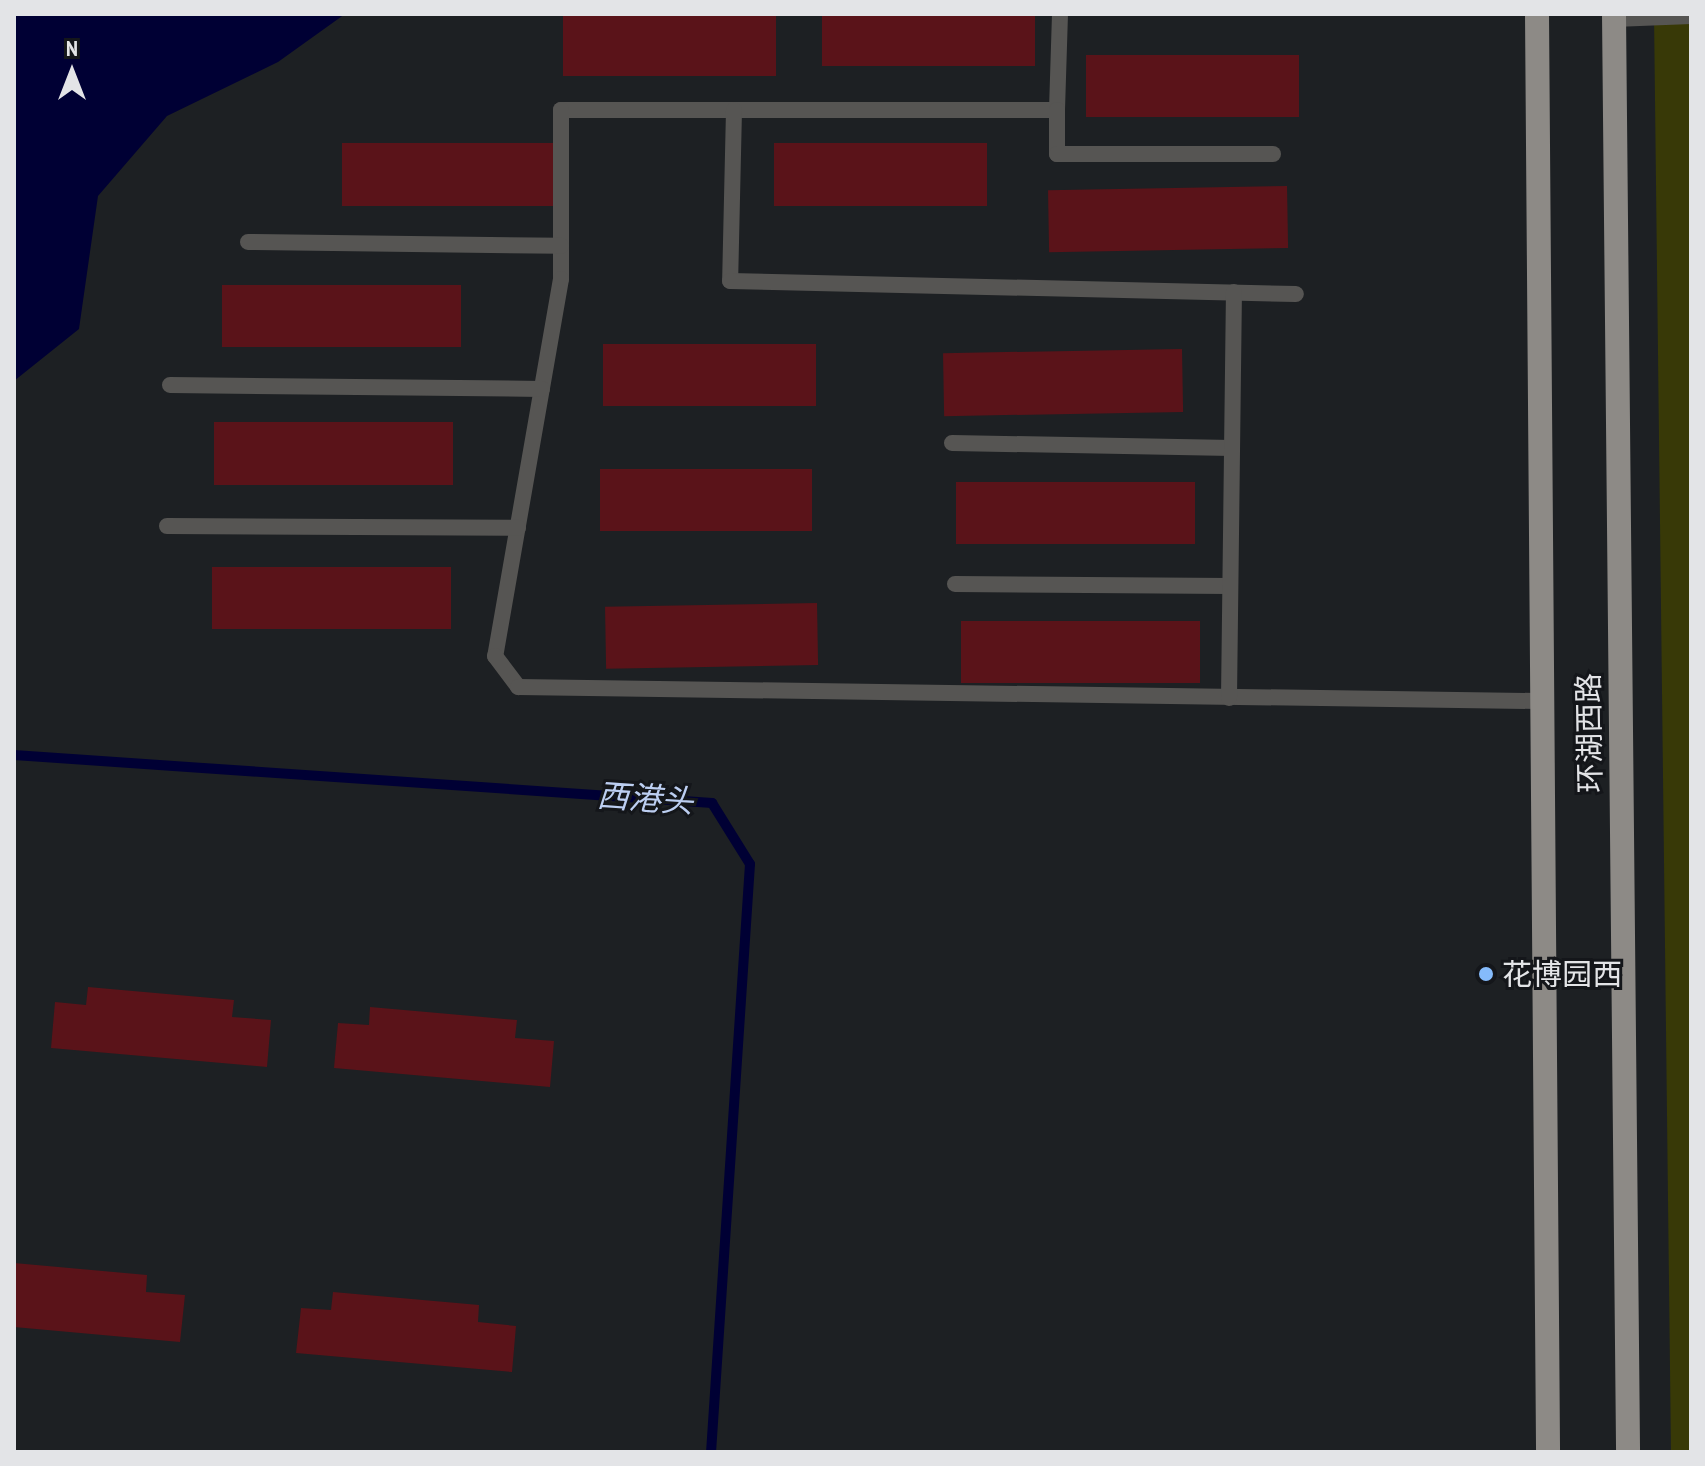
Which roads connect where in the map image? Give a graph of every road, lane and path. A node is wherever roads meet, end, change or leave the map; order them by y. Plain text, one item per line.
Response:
1 (1060, 14) edge
2 (1537, 14) edge
3 (1691, 16) edge
4 (1614, 17) edge
5 (734, 110) junction
6 (1057, 110) junction
7 (1273, 154) dead end
8 (248, 242) dead end
9 (561, 246) junction
10 (1234, 292) junction
11 (1296, 294) dead end
12 (170, 385) dead end
13 (542, 389) junction
14 (952, 443) dead end
15 (1232, 448) junction
16 (167, 526) dead end
17 (518, 528) junction
18 (955, 584) dead end
19 (1230, 586) junction
20 (1229, 698) junction
21 (1538, 701) junction
22 (1548, 1452) edge
23 (1628, 1452) edge

1 - 6 lane
2 - 21 main road, 环湖西路
3 - 4 lane
4 - 23 main road, 环湖西路
5 - 6 lane
5 - 9 lane
5 - 10 lane
6 - 7 lane
8 - 9 lane
9 - 13 lane
10 - 11 lane
10 - 15 lane
12 - 13 lane
13 - 17 lane
14 - 15 lane
15 - 19 lane
16 - 17 lane
17 - 20 lane
18 - 19 lane
19 - 20 lane
20 - 21 lane
21 - 22 main road, 环湖西路

